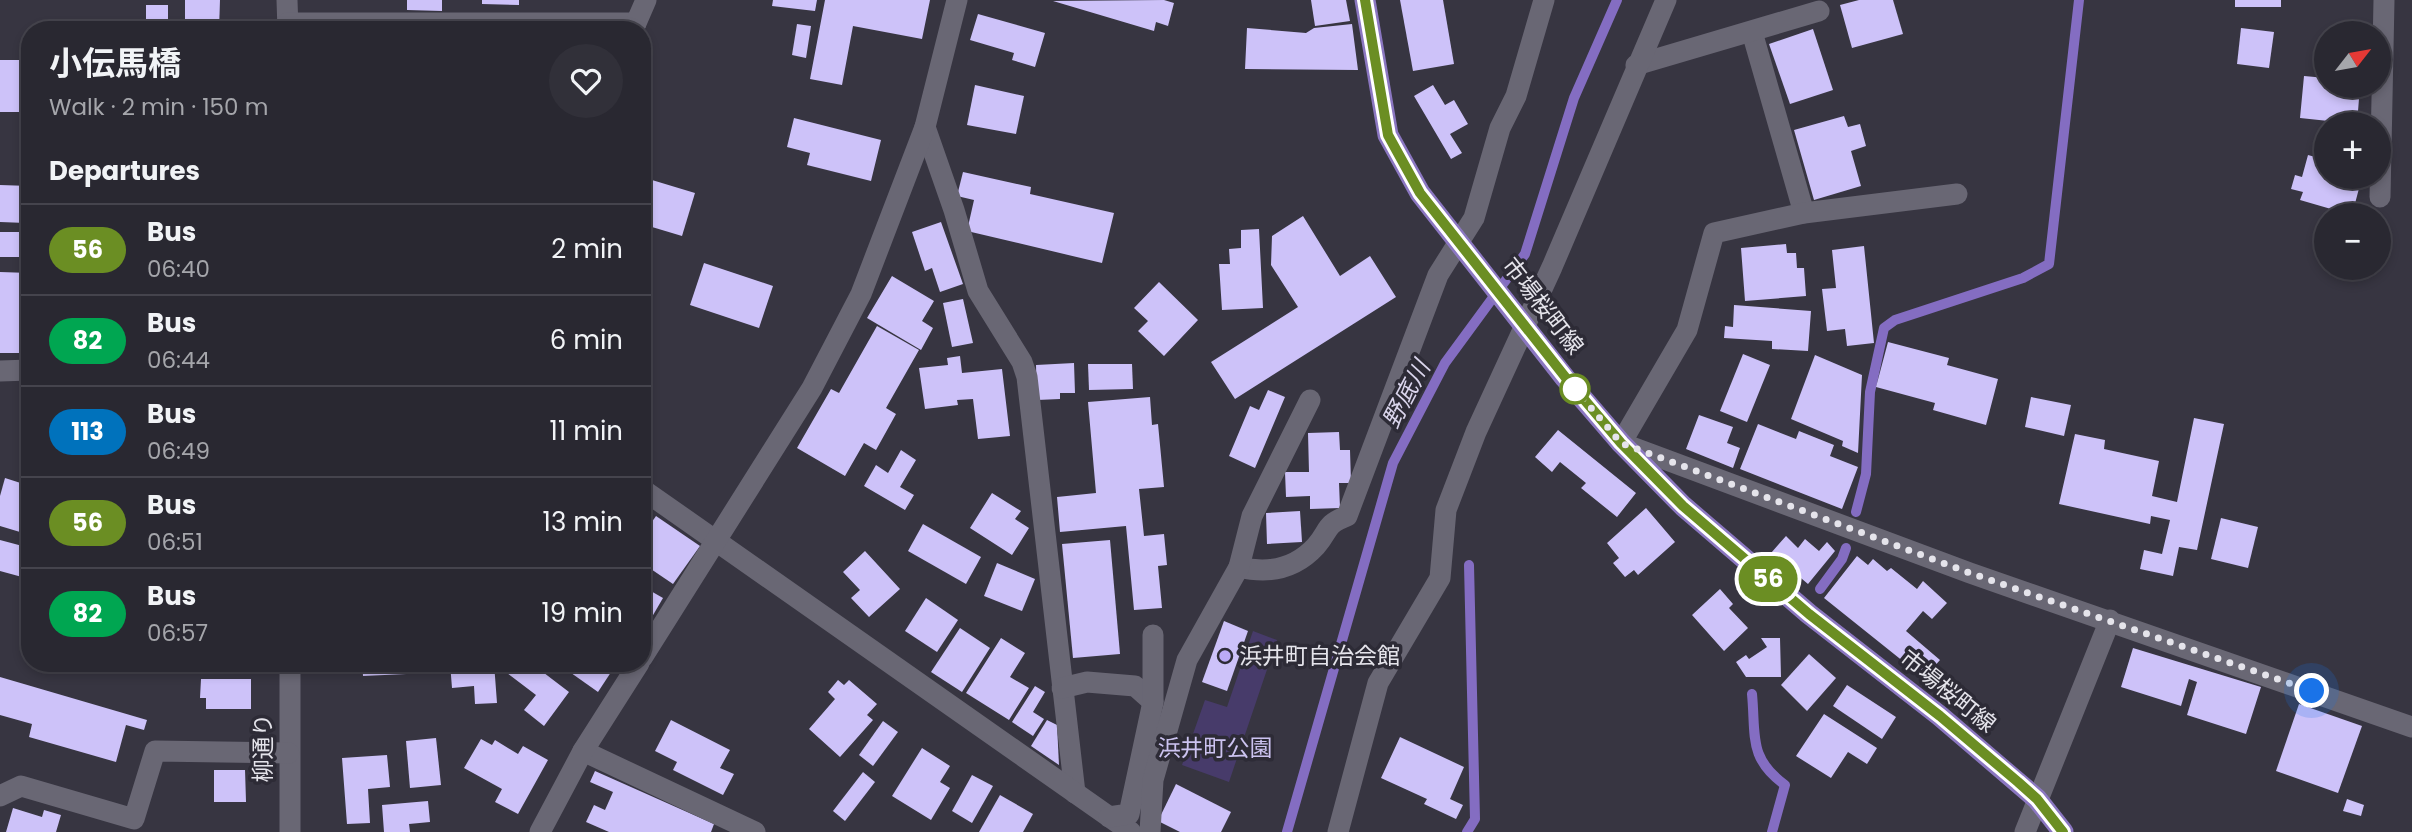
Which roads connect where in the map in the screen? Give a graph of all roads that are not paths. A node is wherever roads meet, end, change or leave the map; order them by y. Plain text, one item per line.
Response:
1 (287, 0) edge
2 (646, 0) edge
3 (957, 0) edge
4 (1365, 0) edge
5 (1544, 0) edge
6 (1666, 0) edge
7 (2384, 0) edge
8 (1819, 11) dead end
9 (287, 21) edge
10 (636, 21) edge
11 (1752, 32) junction
12 (1636, 65) junction
13 (925, 127) junction
14 (1957, 194) dead end
15 (2380, 197) dead end
16 (1798, 214) junction
17 (21, 370) edge
18 (0, 371) edge
19 (1310, 400) dead end
20 (1621, 443) junction
21 (651, 495) edge
22 (717, 542) junction
23 (1239, 568) junction
24 (2110, 620) junction
25 (1153, 635) dead end
26 (651, 644) edge
27 (290, 672) edge
28 (633, 672) edge
29 (1062, 688) junction
30 (1153, 702) junction
31 (2412, 727) edge
32 (583, 751) junction
33 (289, 752) junction
34 (1075, 793) junction
35 (0, 796) edge
36 (2037, 799) junction
37 (1109, 817) junction
38 (134, 825) edge
39 (290, 832) edge
40 (540, 832) edge
41 (755, 832) edge
42 (1131, 832) edge
43 (1150, 832) edge
44 (1338, 832) edge
45 (2025, 832) edge
46 (2063, 832) edge

1 - 9 street
2 - 10 street
3 - 13 street
4 - 20 main road, 市場桜町線
5 - 23 street
6 - 12 street
7 - 15 street
8 - 11 street
11 - 12 street
11 - 16 street
12 - 44 street
13 - 22 street
13 - 29 street
14 - 16 street
16 - 20 street
17 - 18 street
19 - 23 street
20 - 24 street
20 - 36 main road, 市場桜町線
21 - 22 street
22 - 26 street
22 - 34 street
23 - 43 street
24 - 31 street
24 - 36 street
25 - 30 street
27 - 33 street, 柳通り
28 - 32 street
29 - 30 street
29 - 34 street
30 - 37 street
32 - 40 street
32 - 41 street
33 - 38 street
33 - 39 street, 柳通り
34 - 37 street
35 - 38 street
36 - 45 street
36 - 46 main road, 市場桜町線
37 - 42 street

